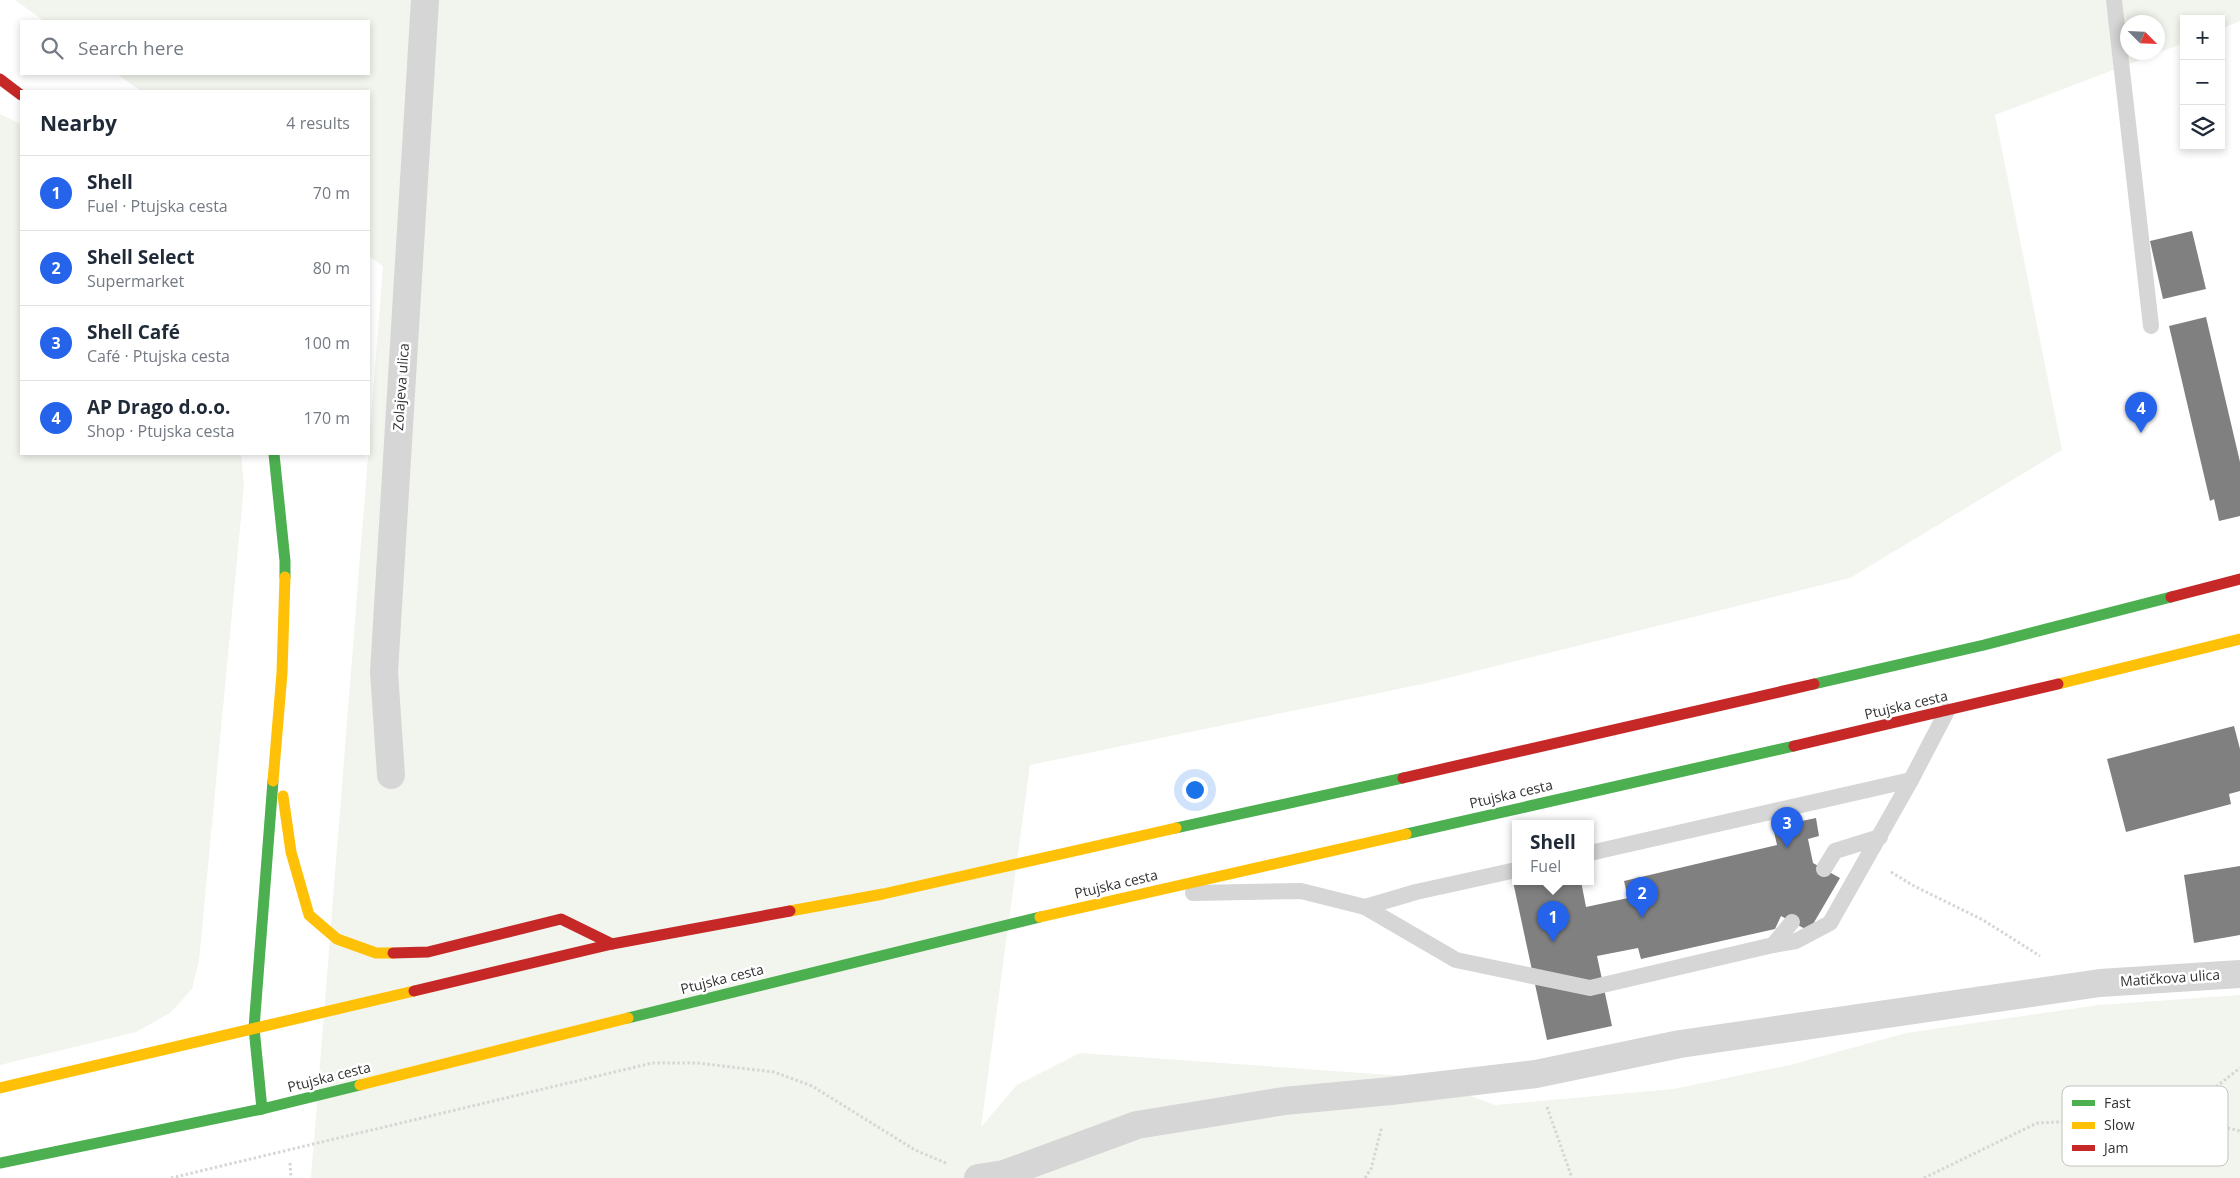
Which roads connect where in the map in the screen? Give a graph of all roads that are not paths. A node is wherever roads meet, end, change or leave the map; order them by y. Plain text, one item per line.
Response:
1 (425, 0) edge
2 (2114, 0) edge
3 (0, 79) edge
4 (20, 94) edge
5 (0, 95) edge
6 (20, 103) edge
7 (2151, 326) dead end
8 (274, 455) edge
9 (2240, 579) edge
10 (2240, 639) edge
11 (1947, 711) junction
12 (277, 746) junction
13 (391, 775) dead end
14 (1911, 780) junction
15 (1880, 837) junction
16 (1594, 852) edge
17 (1824, 869) dead end
18 (1512, 871) edge
19 (1139, 894) junction
20 (1365, 907) junction
21 (1792, 922) dead end
22 (612, 944) junction
23 (1772, 945) junction
24 (2240, 974) edge
25 (254, 1028) junction
26 (0, 1088) edge
27 (262, 1109) junction
28 (0, 1163) edge
29 (978, 1178) edge

1 - 13 street, Zolajeva ulica
2 - 7 lane
3 - 4 main road
5 - 6 main road
8 - 12 main road
9 - 22 main road
10 - 11 main road, Ptujska cesta
11 - 14 lane
11 - 19 main road, Ptujska cesta
12 - 22 main road
12 - 25 main road
14 - 15 lane
14 - 16 lane
15 - 17 lane
15 - 23 lane
18 - 20 lane
19 - 20 lane
19 - 27 main road, Ptujska cesta
20 - 23 lane
21 - 23 lane
22 - 25 main road
24 - 29 street, Matičkova ulica
25 - 26 main road
25 - 27 main road
27 - 28 main road, Ptujska cesta

